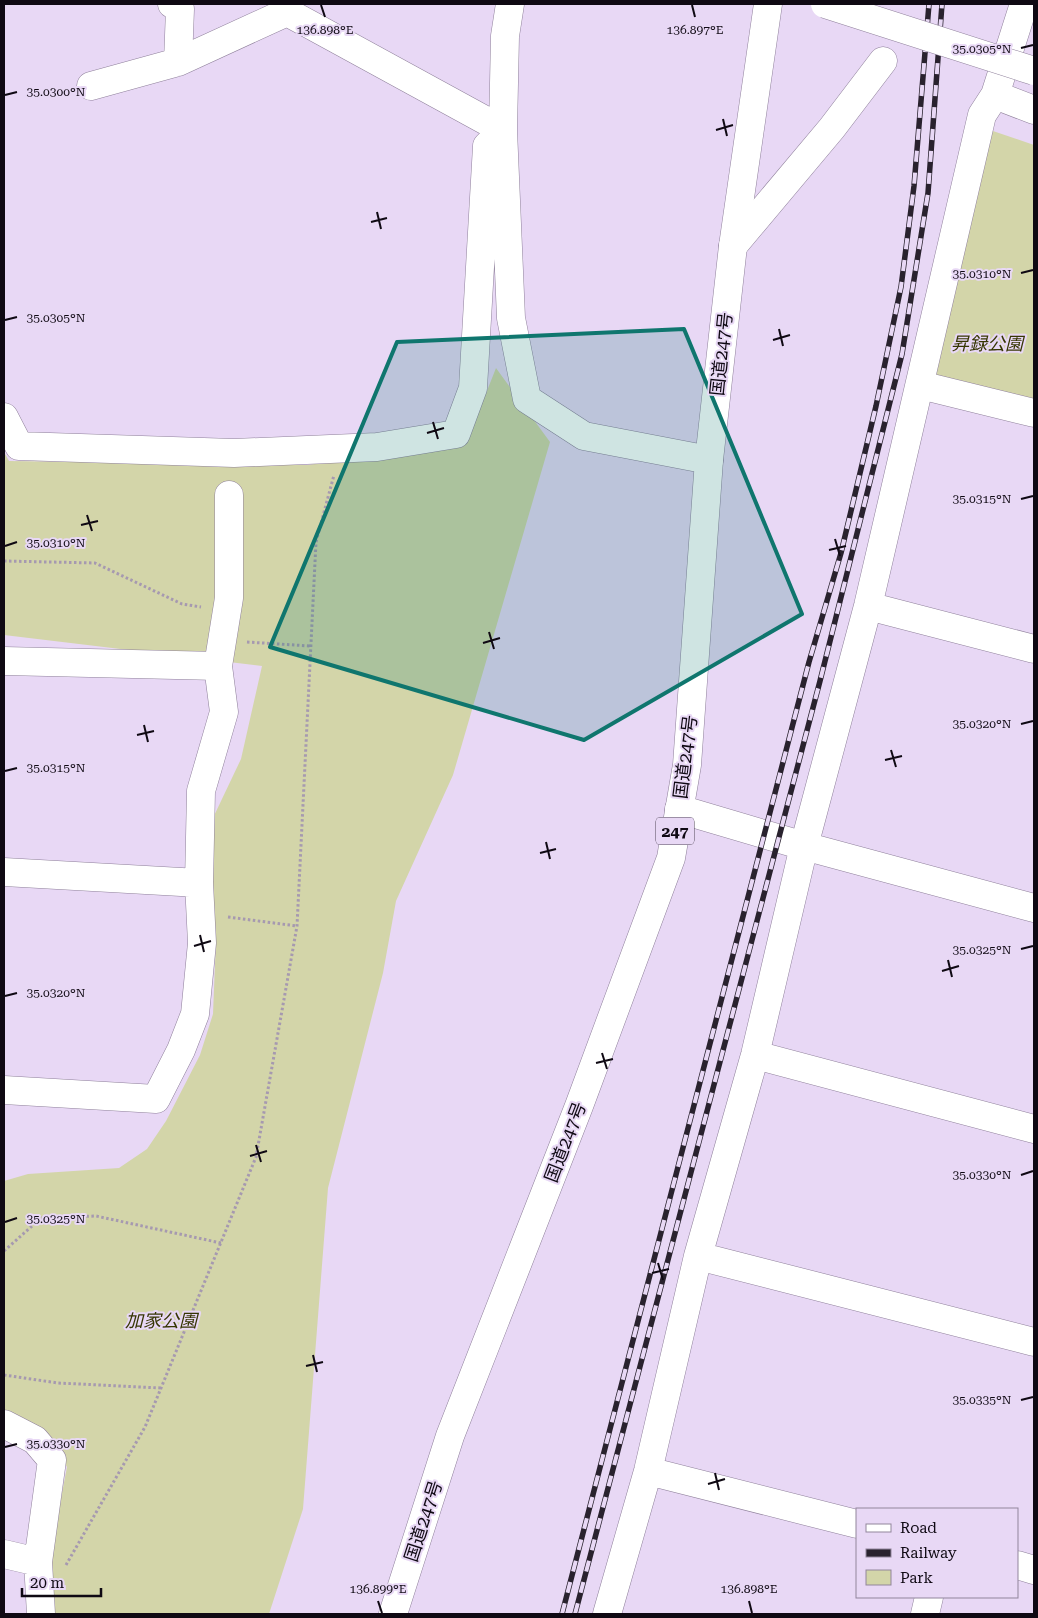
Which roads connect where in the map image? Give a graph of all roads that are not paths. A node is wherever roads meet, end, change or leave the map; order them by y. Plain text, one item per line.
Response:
1 (172, 4) edge
2 (510, 4) edge
3 (768, 4) edge
4 (825, 4) edge
5 (1024, 4) edge
6 (883, 61) dead end
7 (178, 62) junction
8 (1034, 71) edge
9 (91, 86) dead end
10 (995, 95) junction
11 (1034, 110) edge
12 (503, 130) junction
13 (733, 246) junction
14 (920, 385) junction
15 (1034, 413) edge
16 (4, 417) edge
17 (709, 460) junction
18 (229, 495) dead end
19 (868, 606) junction
20 (1034, 649) edge
21 (220, 653) junction
22 (4, 661) edge
23 (679, 809) junction
24 (804, 846) junction
25 (4, 872) edge
26 (199, 884) junction
27 (1034, 908) edge
28 (755, 1055) junction
29 (4, 1090) edge
30 (1034, 1129) edge
31 (698, 1256) junction
32 (1034, 1342) edge
33 (4, 1424) edge
34 (648, 1470) junction
35 (856, 1524) edge
36 (4, 1554) edge
37 (1018, 1565) edge
38 (51, 1566) junction
39 (1034, 1570) edge
40 (929, 1598) edge
41 (41, 1614) edge
42 (393, 1614) edge
43 (607, 1614) edge
44 (925, 1614) edge

1 - 7 main road
2 - 12 main road
3 - 13 main road, 国道247号 / 247
4 - 8 main road, bridge
5 - 10 main road
6 - 13 main road
7 - 9 main road
7 - 12 main road
10 - 11 main road
10 - 14 main road
12 - 16 main road
12 - 17 main road
13 - 17 main road, 国道247号 / 247
14 - 15 main road
14 - 19 main road
17 - 23 main road, 国道247号 / 247
18 - 21 main road
19 - 20 main road
19 - 24 main road
21 - 22 main road
21 - 26 main road
23 - 24 main road
23 - 42 main road, 国道247号 / 247
24 - 27 main road
24 - 28 main road
25 - 26 main road
26 - 29 main road
28 - 30 main road
28 - 31 main road
31 - 32 main road
31 - 34 main road
33 - 38 main road
34 - 35 main road
34 - 43 main road
36 - 38 main road
37 - 39 main road
38 - 41 main road
40 - 44 main road

